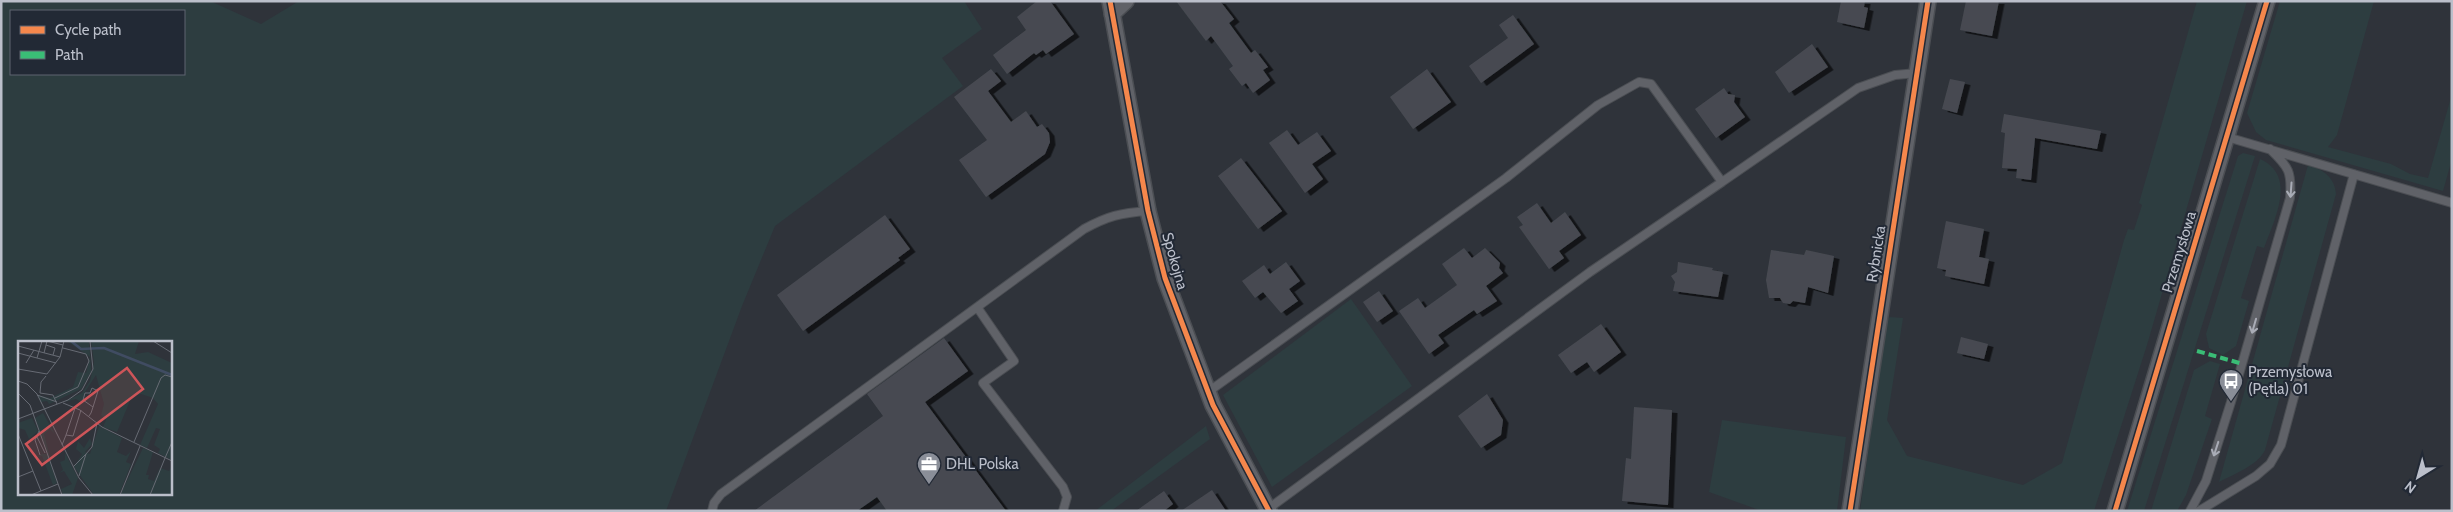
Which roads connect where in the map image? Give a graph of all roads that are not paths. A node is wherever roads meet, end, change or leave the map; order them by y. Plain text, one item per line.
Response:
1 (1126, 1) edge
2 (1928, 1) edge
3 (2268, 1) edge
4 (1111, 8) edge
5 (1917, 73) junction
6 (2227, 137) junction
7 (2270, 149) junction
8 (2354, 174) junction
9 (1722, 182) junction
10 (2452, 203) edge
11 (1148, 211) junction
12 (977, 307) junction
13 (1208, 392) junction
14 (1268, 510) edge
15 (712, 511) edge
16 (1063, 511) edge
17 (1850, 511) edge
18 (2115, 511) edge
19 (2190, 511) edge
20 (2199, 511) edge

1 - 4 street
2 - 5 street, Rybnicka
3 - 6 street, Przemysłowa
4 - 11 street, Spokojna
5 - 9 lane
5 - 17 street, Rybnicka
6 - 7 lane
6 - 18 street, Przemysłowa
7 - 8 lane
7 -> 19 lane
8 - 10 lane
8 - 20 lane
9 - 13 lane
9 - 14 lane
11 - 12 lane
11 - 13 street, Spokojna
12 - 15 lane
12 - 16 lane
13 - 14 street, Spokojna

